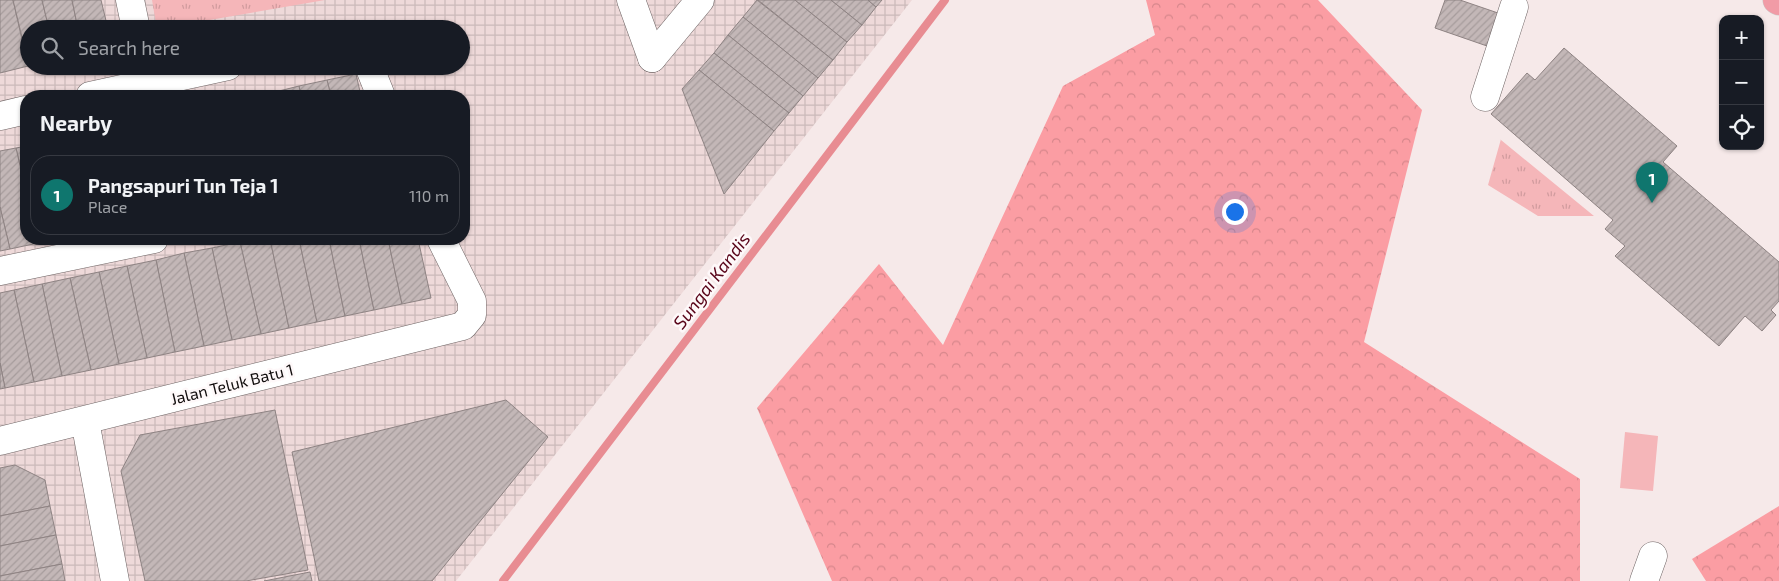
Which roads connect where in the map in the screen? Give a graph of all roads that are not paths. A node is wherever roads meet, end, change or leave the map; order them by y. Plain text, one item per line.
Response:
1 (130, 0) edge
2 (631, 0) edge
3 (700, 0) edge
4 (1514, 7) dead end
5 (134, 20) edge
6 (146, 75) edge
7 (373, 75) edge
8 (106, 90) edge
9 (379, 90) edge
10 (1485, 97) dead end
11 (20, 111) edge
12 (0, 116) edge
13 (126, 245) edge
14 (444, 245) edge
15 (0, 272) edge
16 (85, 421) junction
17 (0, 441) edge
18 (116, 581) edge

1 - 5 street
2 - 3 street
4 - 10 street
6 - 8 street
7 - 9 street
11 - 12 street
13 - 15 street
14 - 16 street, Jalan Teluk Batu 1
16 - 17 street, Jalan Teluk Batu 1
16 - 18 street

